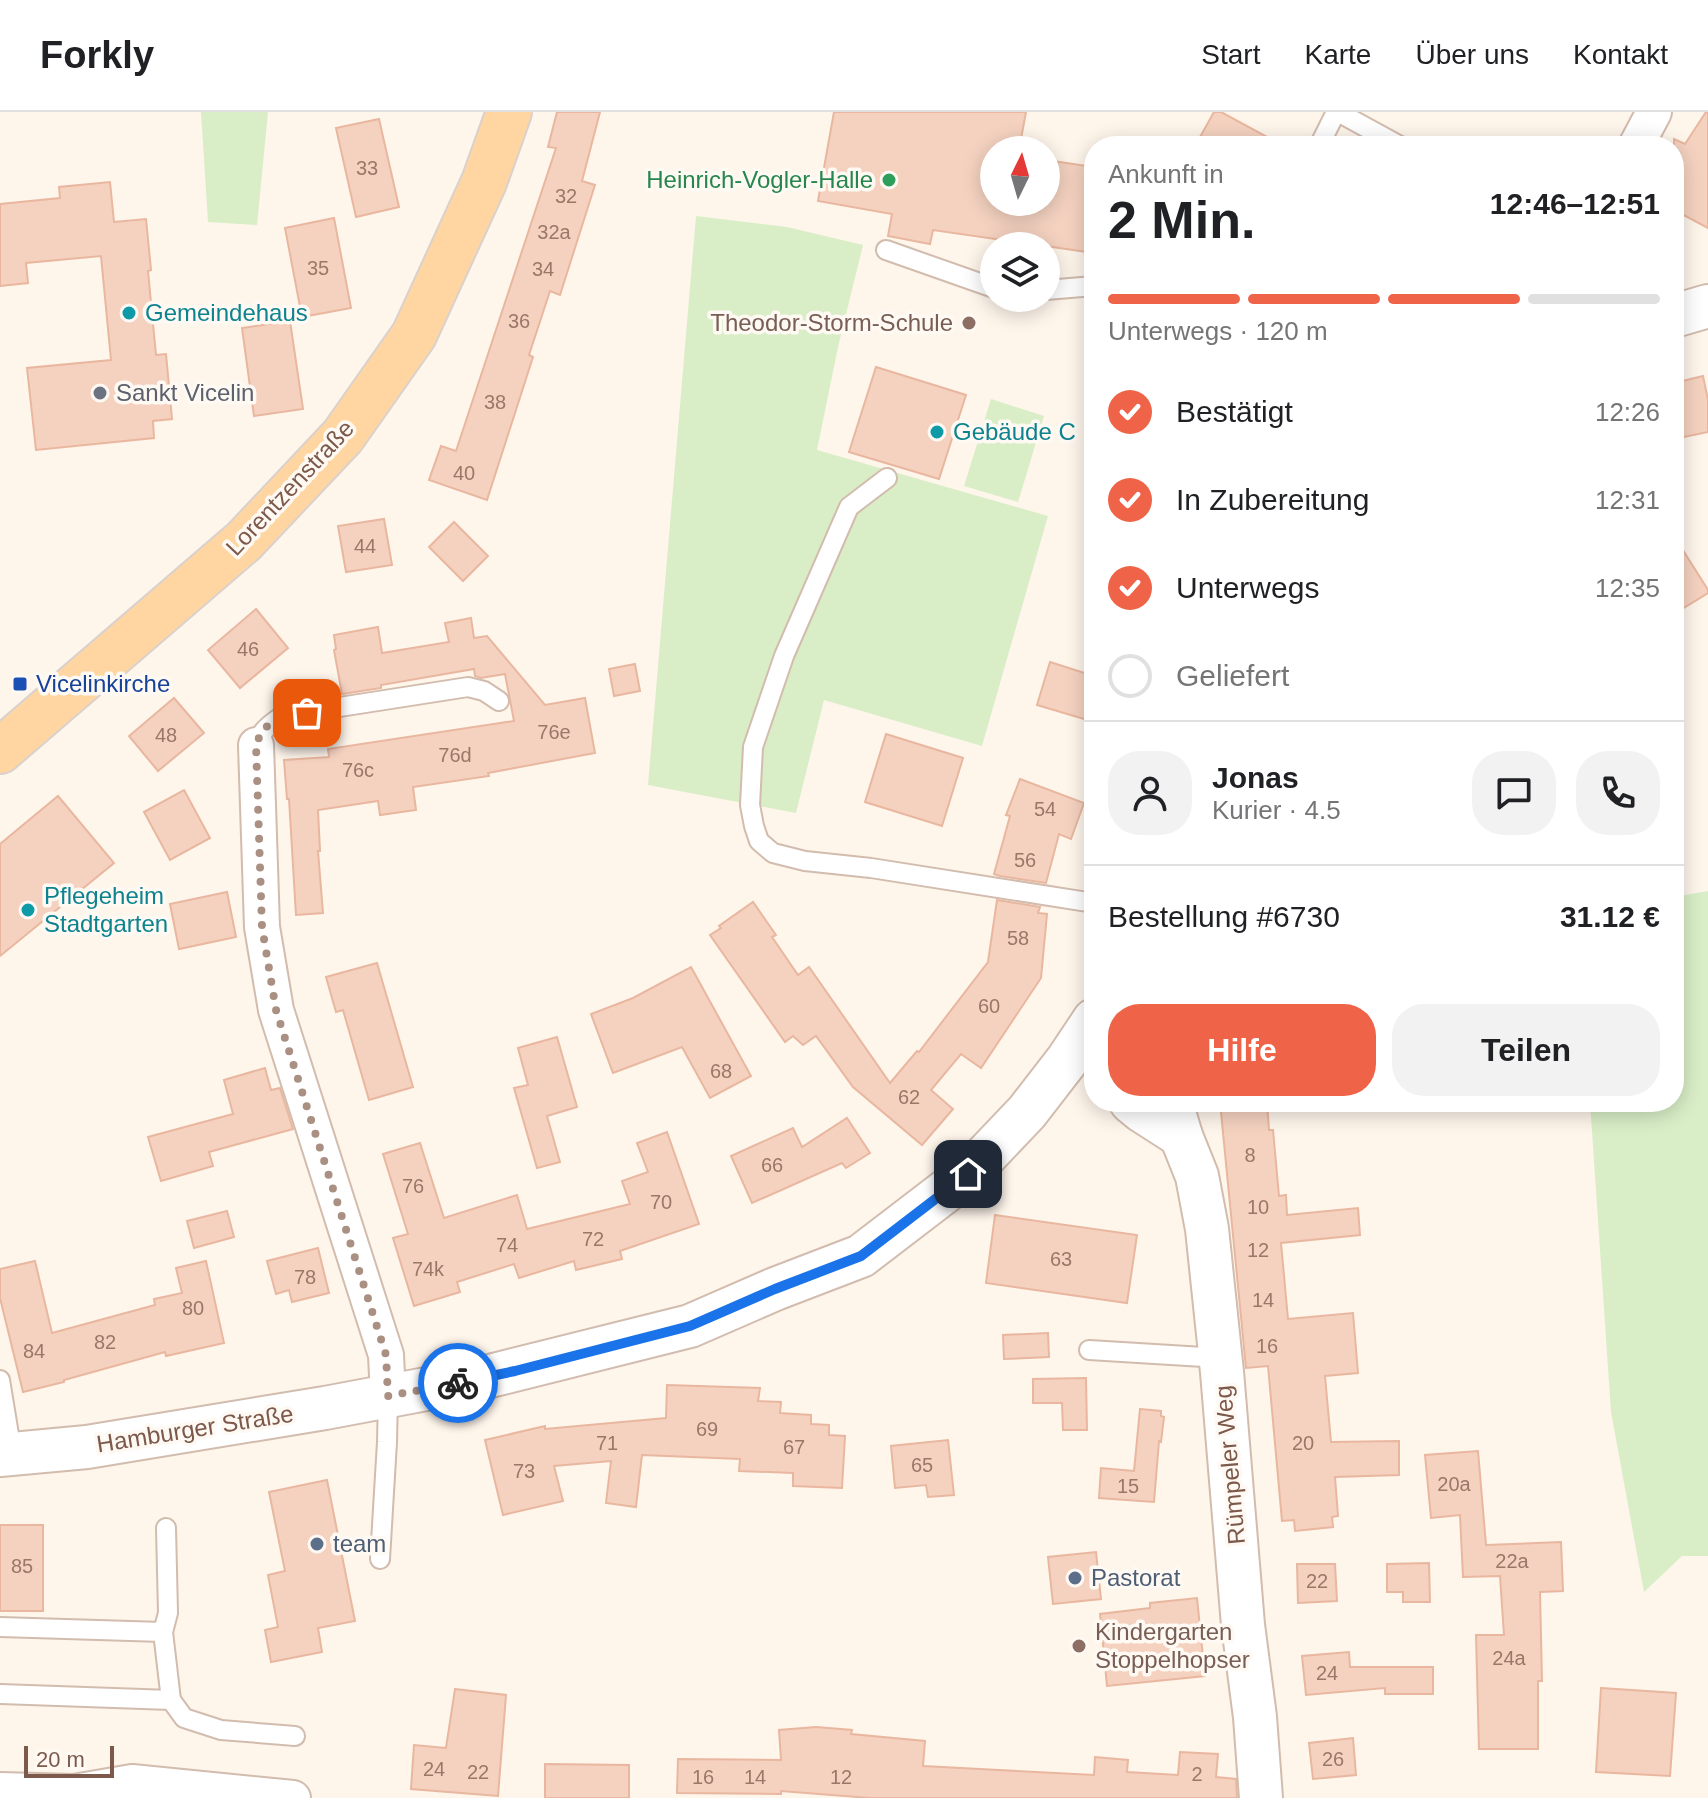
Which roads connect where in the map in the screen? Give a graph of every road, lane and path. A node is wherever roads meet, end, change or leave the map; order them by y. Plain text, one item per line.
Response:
1 (509, 112) edge
2 (1337, 112) edge
3 (1654, 112) edge
4 (1324, 136) edge
5 (1381, 136) edge
6 (1641, 136) edge
7 (886, 250) dead end
8 (980, 283) edge
9 (1084, 287) edge
10 (1060, 289) edge
11 (1708, 306) edge
12 (1684, 313) edge
13 (887, 478) dead end
14 (499, 701) dead end
15 (256, 745) joint
16 (0, 751) edge
17 (1084, 901) edge
18 (1081, 1067) edge
19 (1146, 1112) edge
20 (1176, 1119) edge
21 (1089, 1350) dead end
22 (1220, 1358) junction
23 (0, 1380) edge
24 (388, 1396) junction
25 (6, 1454) edge
26 (166, 1528) dead end
27 (380, 1559) dead end
28 (0, 1627) edge
29 (163, 1632) junction
30 (0, 1694) edge
31 (171, 1700) junction
32 (295, 1736) dead end
33 (0, 1790) edge
34 (293, 1798) edge
35 (1261, 1798) edge

1 - 16 main road, Lorentzenstraße
2 - 4 lane
2 - 5 lane
3 - 6 street
7 - 8 lane
9 - 10 lane
11 - 12 street
13 - 17 lane
14 - 15 lane
15 - 24 street
18 - 24 street, Hamburger Straße
19 - 20 street, Rümpeler Weg
20 - 22 street, Rümpeler Weg
21 - 22 lane
22 - 35 street, Rümpeler Weg
23 - 25 lane
24 - 25 street, Hamburger Straße
24 - 27 lane
26 - 29 lane
28 - 29 lane
29 - 31 lane
30 - 31 lane
31 - 32 lane
33 - 34 street

